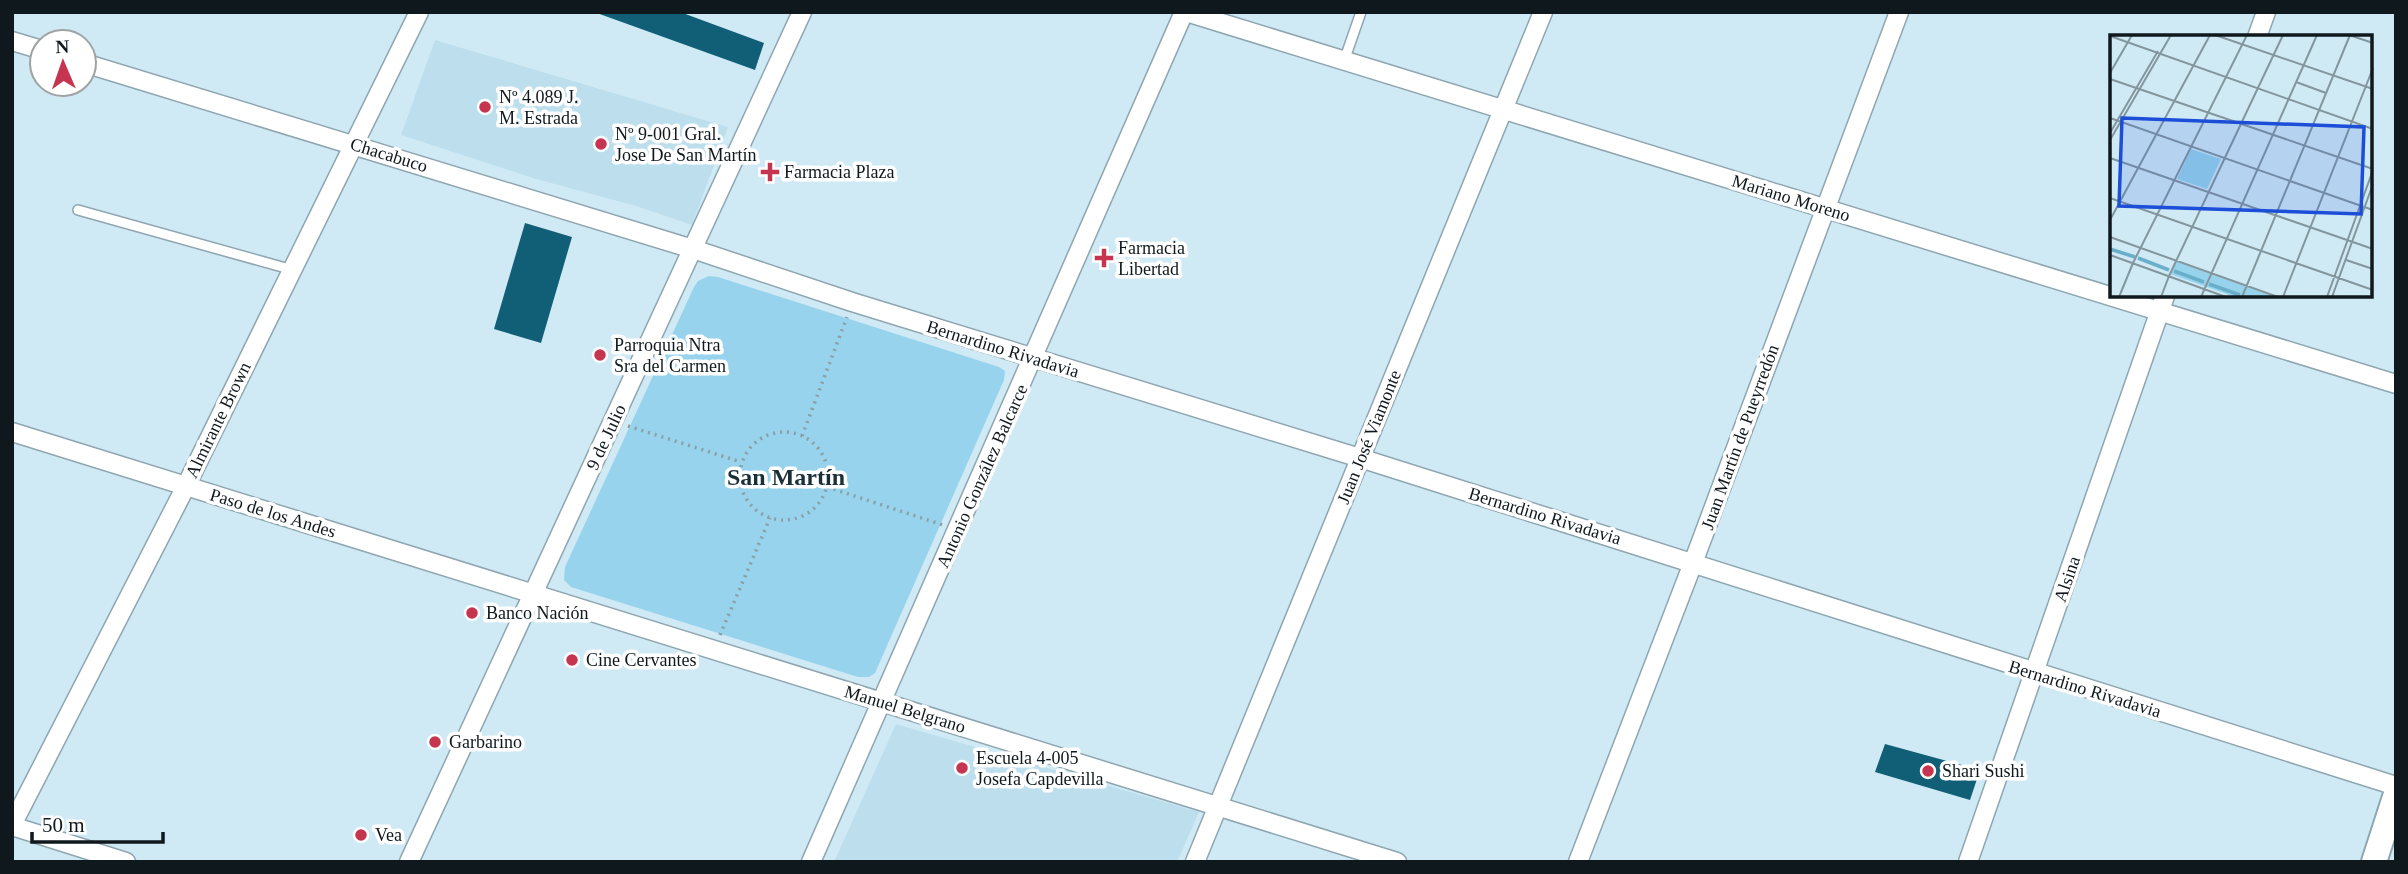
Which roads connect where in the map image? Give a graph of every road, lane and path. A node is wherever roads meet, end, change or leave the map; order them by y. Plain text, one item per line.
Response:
1 (419, 12) edge
2 (802, 12) edge
3 (1185, 12) edge
4 (1361, 12) edge
5 (1543, 12) edge
6 (1899, 12) edge
7 (2266, 12) edge
8 (2258, 35) edge
9 (1343, 61) junction
10 (98, 67) edge
11 (1503, 110) junction
12 (355, 145) junction
13 (1824, 209) junction
14 (78, 210) dead end
15 (693, 250) junction
16 (293, 270) junction
17 (2110, 289) edge
18 (2141, 298) edge
19 (852, 302) junction
20 (2162, 304) edge
21 (1033, 359) junction
22 (2396, 384) edge
23 (613, 421) junction
24 (12, 432) edge
25 (803, 436) junction
26 (1360, 458) junction
27 (742, 462) junction
28 (186, 486) junction
29 (827, 487) junction
30 (770, 518) junction
31 (958, 530) junction
32 (1693, 563) junction
33 (533, 594) junction
34 (714, 650) junction
35 (2034, 673) junction
36 (881, 702) junction
37 (2396, 786) edge
38 (2396, 794) edge
39 (1217, 808) junction
40 (12, 826) edge
41 (125, 862) edge
42 (409, 862) edge
43 (811, 862) edge
44 (1195, 862) edge
45 (1397, 862) edge
46 (1578, 862) edge
47 (1968, 862) edge
48 (2374, 862) edge

1 - 12 street, Almirante Brown
2 - 15 street, 9 de Julio
3 - 9 street, Mariano Moreno
3 - 21 street, Antonio González Balcarce
4 - 9 lane
5 - 11 street, Juan José Viamonte
6 - 13 street, Juan Martín de Pueyrredón
7 - 8 street
9 - 11 street, Mariano Moreno
10 - 12 street, Chacabuco
11 - 13 street, Mariano Moreno
11 - 26 street, Juan José Viamonte
12 - 15 street, Chacabuco
12 - 16 street, Almirante Brown
13 - 17 street, Mariano Moreno
13 - 32 street, Juan Martín de Pueyrredón
14 - 16 lane
15 - 19 street, Bernardino Rivadavia
15 - 23 street, 9 de Julio
16 - 28 street, Almirante Brown
18 - 20 street, Mariano Moreno
19 - 21 street, Bernardino Rivadavia
19 - 25 path
20 - 22 street, Mariano Moreno
20 - 35 street, Alsina
21 - 26 street, Bernardino Rivadavia
21 - 31 street, Antonio González Balcarce
23 - 27 path
23 - 33 street, 9 de Julio
24 - 28 street, Paso de los Andes
25 - 27 path
25 - 29 path
26 - 32 street, Bernardino Rivadavia
26 - 39 street, Juan José Viamonte
27 - 30 path
28 - 33 street, Paso de los Andes
28 - 40 street, Almirante Brown
29 - 30 path
29 - 31 path
30 - 34 path
31 - 36 street, Antonio González Balcarce
32 - 35 street, Bernardino Rivadavia
32 - 46 street, Juan Martín de Pueyrredón
33 - 34 street, Manuel Belgrano
33 - 42 street, 9 de Julio
34 - 36 street, Manuel Belgrano
35 - 37 street, Bernardino Rivadavia
35 - 47 street, Alsina
36 - 39 street, Manuel Belgrano
36 - 43 street, Antonio González Balcarce
38 - 48 main road
39 - 44 street, Juan José Viamonte
39 - 45 street, Manuel Belgrano
40 - 41 street

